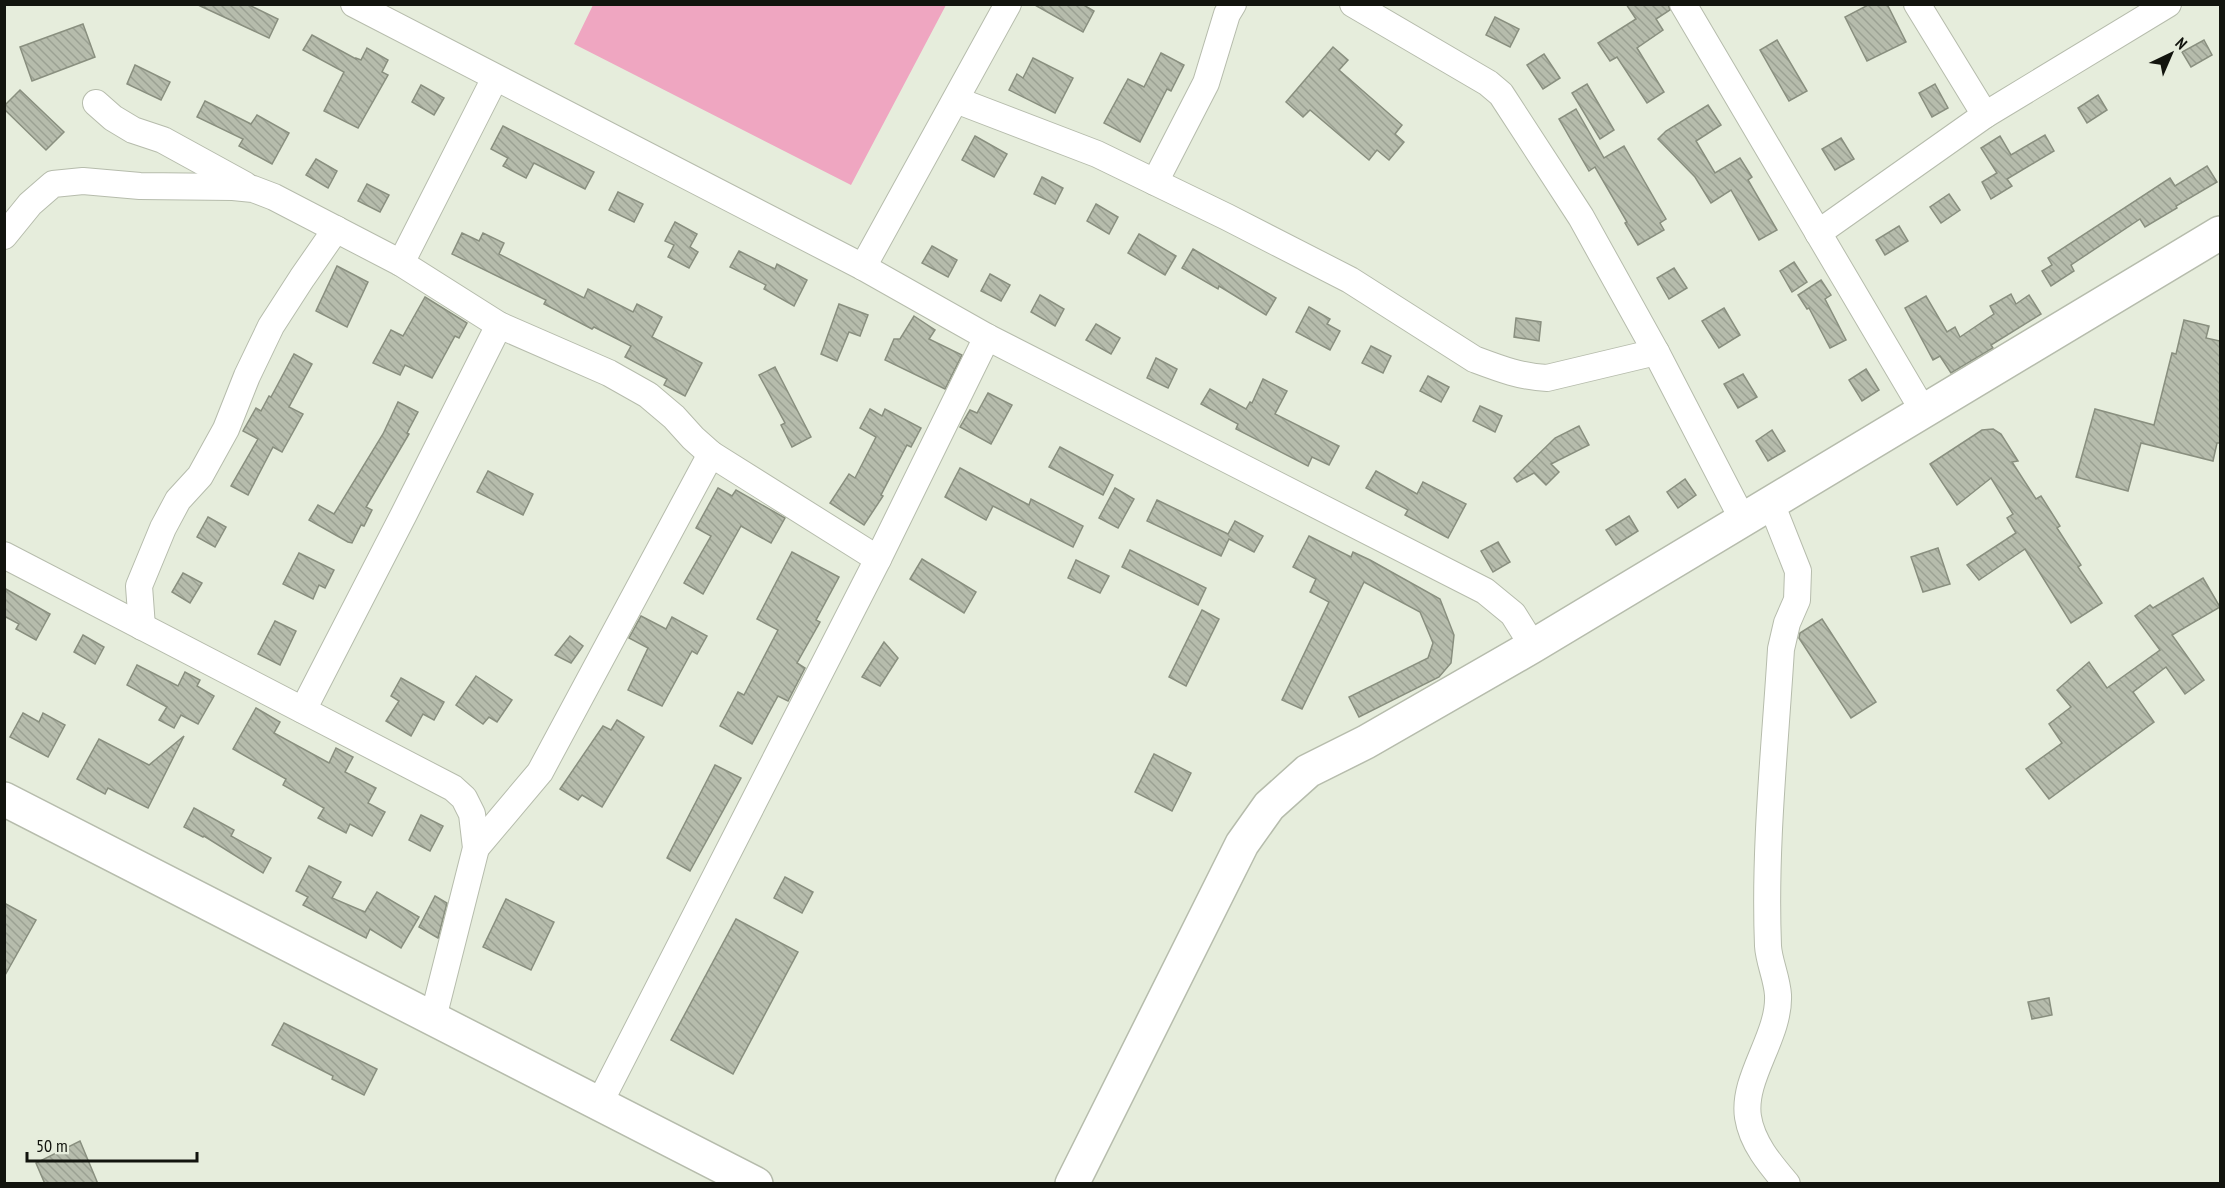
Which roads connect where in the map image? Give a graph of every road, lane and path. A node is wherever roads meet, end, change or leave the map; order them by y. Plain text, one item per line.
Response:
1 (354, 4) edge
2 (1008, 4) edge
3 (1233, 4) edge
4 (1353, 4) edge
5 (1683, 4) edge
6 (1917, 4) edge
7 (2168, 4) edge
8 (382, 11) edge
9 (495, 78) junction
10 (956, 100) junction
11 (96, 103) dead end
12 (1985, 115) junction
13 (1155, 182) junction
14 (253, 189) junction
15 (336, 229) junction
16 (1818, 233) junction
17 (2220, 233) edge
18 (4, 236) edge
19 (401, 263) junction
20 (863, 267) junction
21 (499, 325) junction
22 (987, 337) junction
23 (1656, 352) junction
24 (1924, 412) junction
25 (711, 454) junction
26 (1772, 503) junction
27 (1743, 520) junction
28 (4, 555) edge
29 (879, 559) junction
30 (142, 627) junction
31 (1533, 646) junction
32 (303, 710) junction
33 (4, 799) edge
34 (476, 848) junction
35 (433, 1018) junction
36 (600, 1102) junction
37 (756, 1184) edge
38 (1072, 1184) edge
39 (1787, 1184) edge

1 - 8 street
2 - 10 street
3 - 13 street
4 - 23 street
5 - 16 street
6 - 12 street
7 - 12 street
8 - 9 street
9 - 19 street
9 - 20 street
10 - 13 street
10 - 20 street
11 - 14 street
12 - 16 street
13 - 23 street
14 - 15 street
14 - 18 street
15 - 19 street
15 - 30 street
16 - 24 street
17 - 24 street
19 - 21 street
20 - 22 street
21 - 25 street
21 - 32 street
22 - 29 street
22 - 31 street
23 - 27 street
24 - 26 street
25 - 29 street
25 - 34 street
26 - 27 street
26 - 39 street
27 - 31 street
28 - 30 street
29 - 36 street
30 - 32 street
31 - 38 street
32 - 34 street
33 - 35 street
34 - 35 street
35 - 36 street
36 - 37 street

